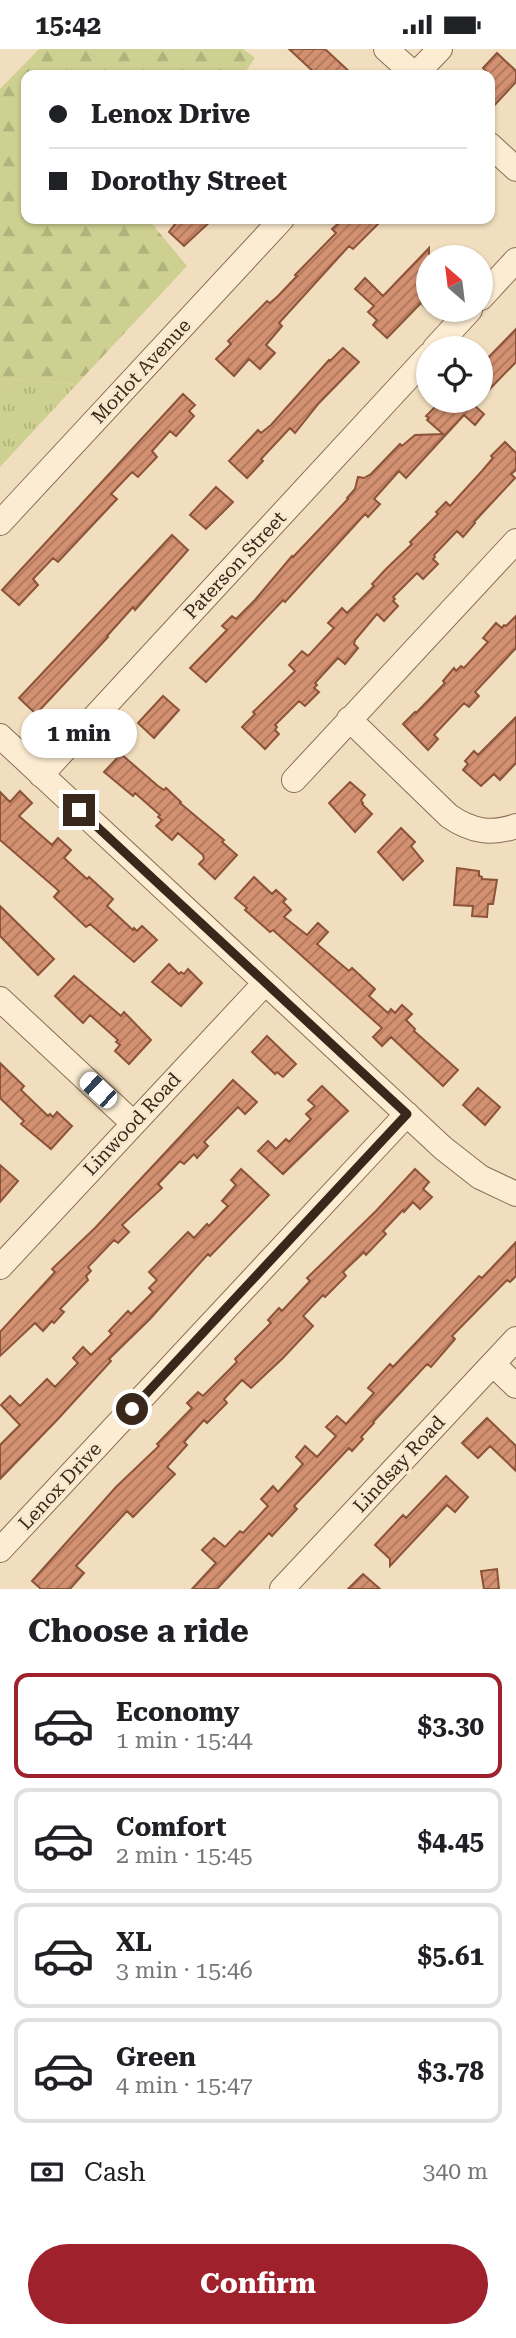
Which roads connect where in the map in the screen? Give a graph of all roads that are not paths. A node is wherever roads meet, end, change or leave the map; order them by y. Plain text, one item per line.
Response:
1 (386, 49) edge
2 (440, 49) edge
3 (409, 70) edge
4 (420, 70) edge
5 (495, 150) edge
6 (516, 169) edge
7 (277, 224) edge
8 (516, 260) edge
9 (494, 284) edge
10 (459, 322) edge
11 (446, 336) edge
12 (416, 369) edge
13 (0, 523) edge
14 (516, 541) edge
15 (349, 719) junction
16 (0, 736) edge
17 (41, 775) junction
18 (294, 780) dead end
19 (516, 826) edge
20 (265, 983) junction
21 (0, 999) edge
22 (407, 1114) junction
23 (133, 1123) junction
24 (516, 1194) edge
25 (1, 1265) edge
26 (516, 1339) edge
27 (493, 1364) junction
28 (516, 1386) edge
29 (0, 1550) edge
30 (282, 1589) edge

1 - 3 street
2 - 4 street
5 - 6 street
7 - 13 street, Morlot Avenue
8 - 9 street
10 - 11 street
12 - 17 street, Paterson Street
14 - 15 street
15 - 18 street
15 - 19 street
16 - 17 street
17 - 20 street
20 - 22 street
20 - 23 street, Linwood Road
21 - 23 street
22 - 24 street
22 - 29 street, Lenox Drive
23 - 25 street, Linwood Road
26 - 27 street, Lindsay Road
27 - 28 street
27 - 30 street, Lindsay Road

